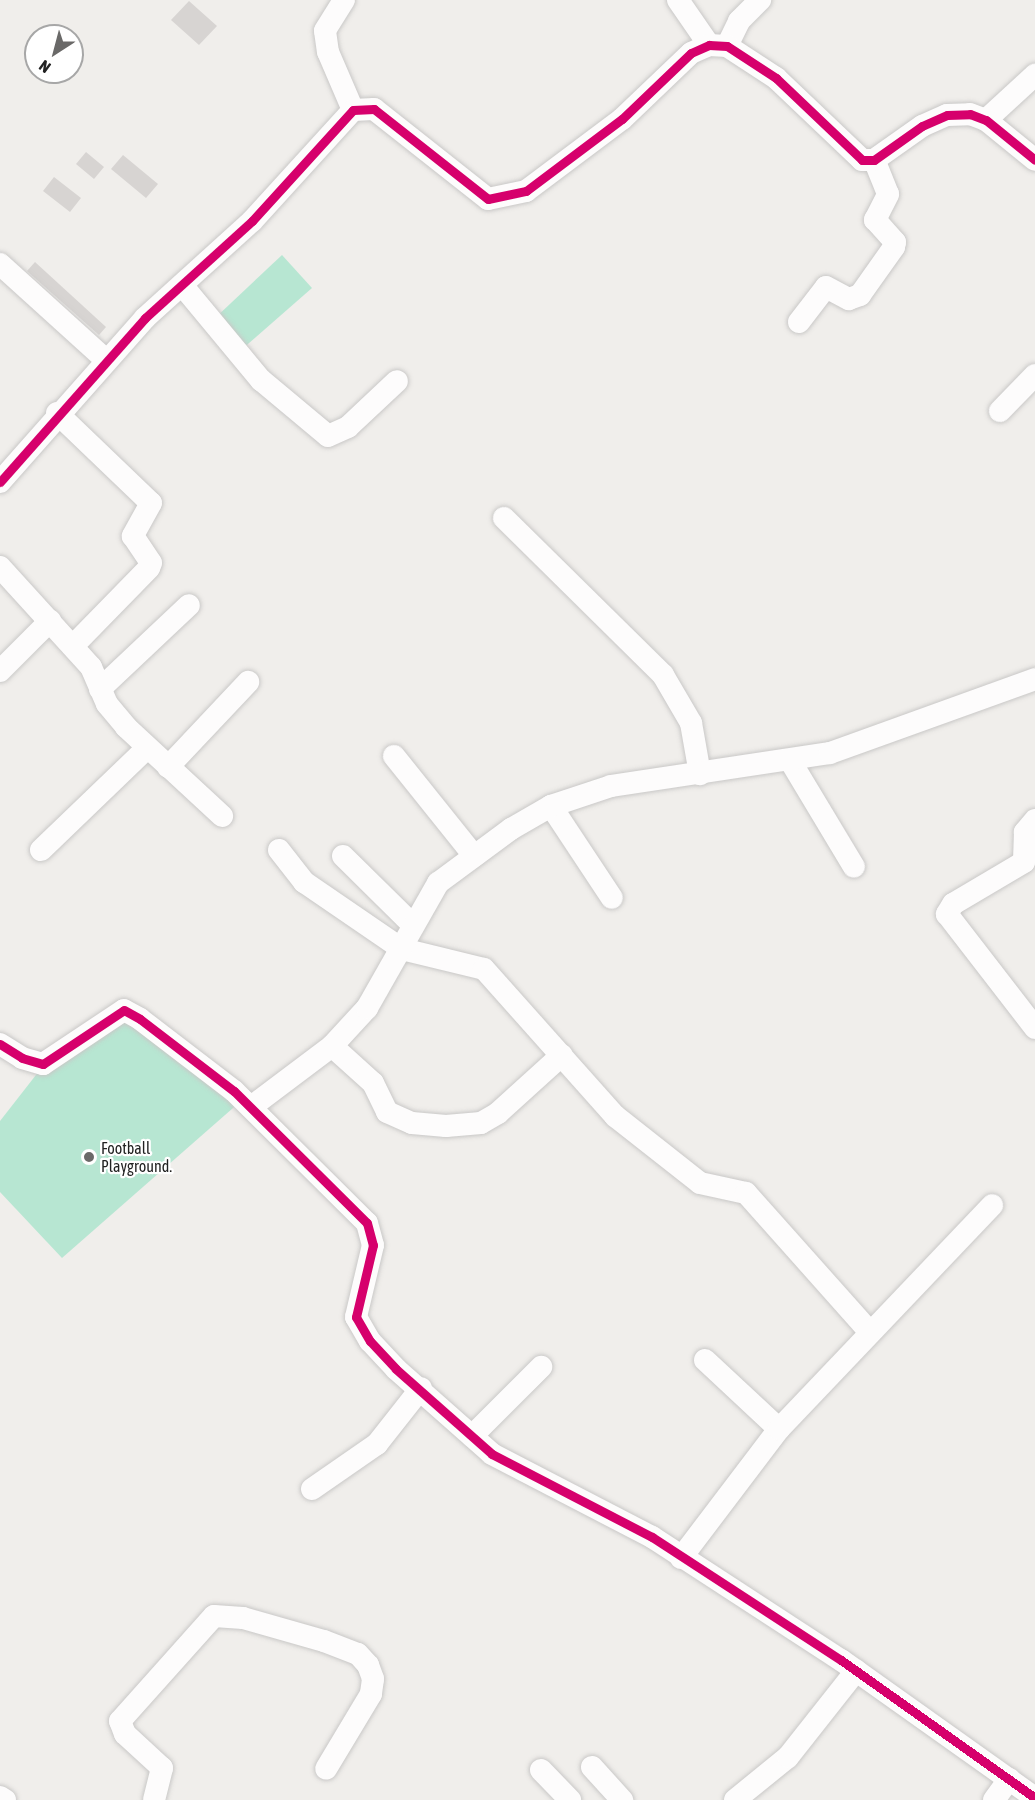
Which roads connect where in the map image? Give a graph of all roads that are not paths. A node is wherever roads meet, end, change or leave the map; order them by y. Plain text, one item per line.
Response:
1 (344, 0) edge
2 (678, 0) edge
3 (759, 0) edge
4 (718, 45) junction
5 (1035, 75) edge
6 (353, 110) junction
7 (986, 120) junction
8 (874, 160) junction
9 (1035, 160) edge
10 (0, 264) edge
11 (182, 285) junction
12 (799, 322) dead end
13 (106, 360) junction
14 (1035, 375) edge
15 (397, 381) dead end
16 (1000, 411) dead end
17 (57, 413) junction
18 (3, 472) edge
19 (504, 518) dead end
20 (0, 567) edge
21 (189, 605) dead end
22 (51, 621) junction
23 (73, 646) junction
24 (0, 671) edge
25 (1035, 679) edge
26 (248, 682) dead end
27 (100, 689) junction
28 (147, 748) junction
29 (394, 756) dead end
30 (791, 762) junction
31 (168, 767) junction
32 (700, 774) junction
33 (551, 806) junction
34 (222, 816) dead end
35 (1035, 820) edge
36 (41, 850) dead end
37 (279, 850) dead end
38 (343, 856) dead end
39 (474, 856) junction
40 (854, 867) dead end
41 (612, 898) dead end
42 (413, 925) junction
43 (402, 950) junction
44 (1035, 1028) edge
45 (0, 1044) edge
46 (332, 1046) junction
47 (562, 1055) junction
48 (251, 1107) junction
49 (992, 1206) dead end
50 (868, 1330) junction
51 (705, 1360) dead end
52 (541, 1368) dead end
53 (421, 1388) junction
54 (779, 1429) junction
55 (472, 1436) junction
56 (312, 1489) dead end
57 (681, 1558) junction
58 (856, 1671) junction
59 (592, 1767) dead end
60 (326, 1769) dead end
61 (541, 1770) dead end
62 (1009, 1779) junction
63 (0, 1797) edge
64 (1035, 1798) edge
65 (5, 1800) edge
66 (154, 1800) edge
67 (570, 1800) edge
68 (622, 1800) edge
69 (735, 1800) edge
70 (994, 1800) edge

1 - 6 street
2 - 4 street
3 - 4 street
4 - 6 street
4 - 8 street
5 - 7 street
6 - 11 street
7 - 8 street
7 - 9 street
8 - 12 street
10 - 13 street
11 - 13 street
11 - 15 street
13 - 17 street
14 - 16 street
17 - 18 street
17 - 23 street
19 - 32 street
20 - 22 street
21 - 27 street
22 - 23 street
22 - 24 street
23 - 27 street
25 - 30 street
26 - 31 street
27 - 28 street
28 - 31 street
28 - 36 street
29 - 39 street
30 - 32 street
30 - 40 street
31 - 34 street
32 - 33 street
33 - 39 street
33 - 41 street
35 - 44 street
37 - 43 street
38 - 42 street
39 - 42 street
42 - 43 street
43 - 46 street
43 - 47 street
45 - 48 street
46 - 47 street
46 - 48 street
47 - 50 street
48 - 53 street
49 - 50 street
50 - 54 street
51 - 54 street
52 - 55 street
53 - 55 street
53 - 56 street
54 - 57 street
55 - 57 street
57 - 58 street
58 - 62 street
58 - 69 street
59 - 68 street
60 - 66 street
61 - 67 street
62 - 64 street
62 - 70 street
63 - 65 street

